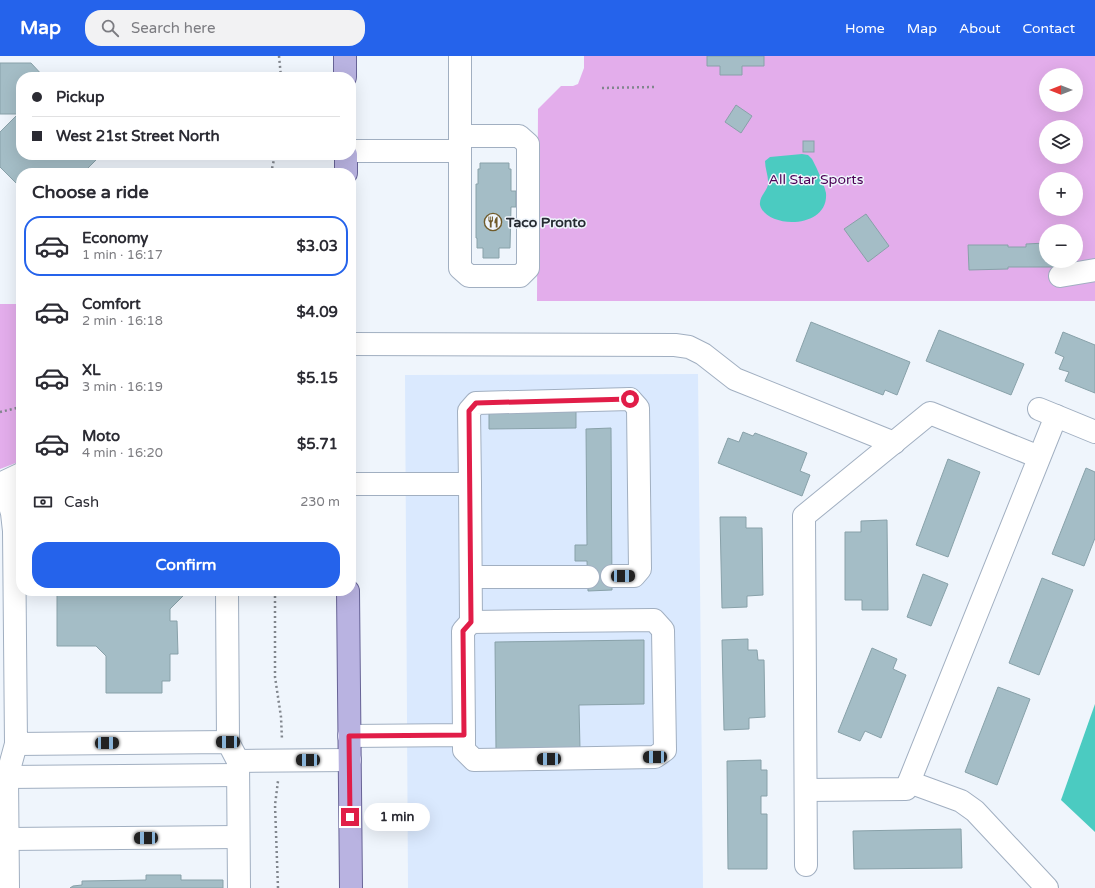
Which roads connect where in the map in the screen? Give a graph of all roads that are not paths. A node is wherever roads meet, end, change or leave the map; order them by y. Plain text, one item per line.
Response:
1 (345, 56) edge
2 (460, 56) edge
3 (345, 72) edge
4 (460, 144) junction
5 (356, 151) edge
6 (1095, 270) edge
7 (1060, 276) dead end
8 (356, 344) edge
9 (1095, 432) edge
10 (894, 443) junction
11 (1039, 457) junction
12 (8, 480) edge
13 (356, 484) edge
14 (470, 484) junction
15 (16, 525) edge
16 (612, 576) dead end
17 (470, 577) junction
18 (588, 577) dead end
19 (17, 596) edge
20 (227, 596) edge
21 (348, 596) edge
22 (471, 622) junction
23 (464, 735) junction
24 (349, 736) junction
25 (16, 744) junction
26 (234, 759) junction
27 (350, 760) junction
28 (7, 777) junction
29 (909, 782) junction
30 (806, 790) junction
31 (238, 837) junction
32 (7, 839) junction
33 (806, 865) dead end
34 (8, 888) edge
35 (239, 888) edge
36 (350, 888) edge
37 (1047, 888) edge

1 - 3 main road
2 - 4 lane
4 - 4 lane
4 - 5 lane
6 - 7 lane
8 - 10 lane
9 - 11 lane
10 - 11 lane
10 - 30 lane
11 - 29 lane
12 - 15 lane
13 - 14 lane
14 - 16 lane
14 - 17 lane
17 - 18 lane
17 - 22 lane
19 - 25 lane
20 - 26 lane
21 - 24 main road
22 - 23 lane
22 - 23 lane
23 - 24 lane
24 - 27 main road
25 - 26 lane
25 - 28 lane
26 - 27 lane
26 - 28 lane
26 - 31 lane
27 - 36 main road
28 - 32 lane
29 - 30 lane
29 - 37 lane
30 - 33 lane
31 - 32 lane
31 - 35 lane
32 - 34 lane

